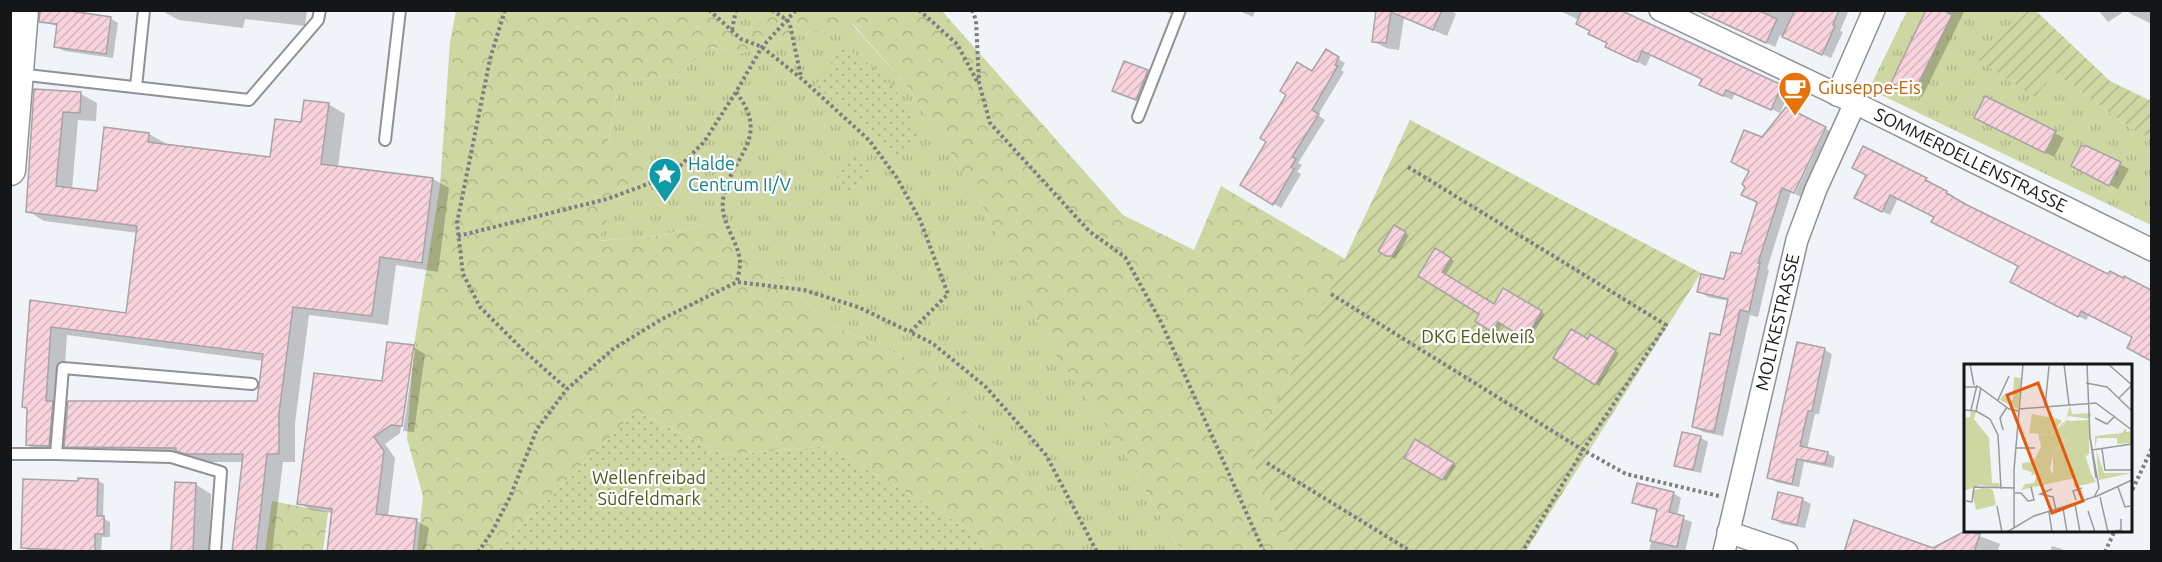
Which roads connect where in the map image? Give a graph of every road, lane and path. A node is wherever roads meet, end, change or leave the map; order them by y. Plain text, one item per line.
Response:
1 (23, 10) edge
2 (144, 10) edge
3 (320, 10) edge
4 (399, 10) edge
5 (505, 10) edge
6 (709, 10) edge
7 (736, 10) edge
8 (749, 10) edge
9 (754, 10) edge
10 (772, 10) edge
11 (796, 10) edge
12 (919, 10) edge
13 (972, 10) edge
14 (1180, 10) edge
15 (1660, 10) edge
16 (1874, 10) edge
17 (1691, 17) edge
18 (787, 20) junction
19 (732, 30) junction
20 (762, 47) junction
21 (18, 74) junction
22 (802, 79) junction
23 (979, 83) junction
24 (136, 87) junction
25 (736, 92) junction
26 (1846, 99) junction
27 (1138, 117) dead end
28 (385, 140) dead end
29 (1408, 167) dead end
30 (10, 170) edge
31 (458, 236) junction
32 (2151, 250) edge
33 (737, 282) junction
34 (1332, 294) dead end
35 (910, 332) junction
36 (252, 384) dead end
37 (567, 389) junction
38 (2151, 448) edge
39 (1583, 450) junction
40 (10, 454) edge
41 (56, 454) junction
42 (1267, 464) dead end
43 (2132, 491) edge
44 (1735, 500) junction
45 (2115, 532) edge
46 (1726, 542) edge
47 (214, 552) edge
48 (478, 552) edge
49 (1096, 552) edge
50 (1264, 552) edge
51 (1412, 552) edge
52 (1522, 552) edge
53 (1787, 552) edge
54 (2105, 552) edge

1 - 21 street
2 - 24 lane
3 - 24 lane
4 - 28 lane
5 - 31 path
6 - 19 path
7 - 19 path
8 - 9 path
10 - 18 path
11 - 18 path
12 - 23 path
13 - 23 path
14 - 27 lane
15 - 17 street, SOMMERDELLENSTRASSE
16 - 26 street, MOLTKESTRASSE
17 - 26 street, SOMMERDELLENSTRASSE
18 - 20 path
18 - 22 path
19 - 20 path
20 - 22 path
20 - 25 path
21 - 24 lane
21 - 30 street
22 - 35 path
23 - 50 path
25 - 31 path
25 - 33 path
26 - 32 street, SOMMERDELLENSTRASSE
26 - 44 street, MOLTKESTRASSE
29 - 39 path
31 - 37 path
33 - 35 path
33 - 37 path
34 - 39 path
35 - 49 path
36 - 41 lane
37 - 48 path
38 - 43 path
39 - 44 path
39 - 52 path
40 - 41 lane
41 - 47 lane
42 - 51 path
44 - 46 street, MOLTKESTRASSE
45 - 54 path
46 - 53 street

